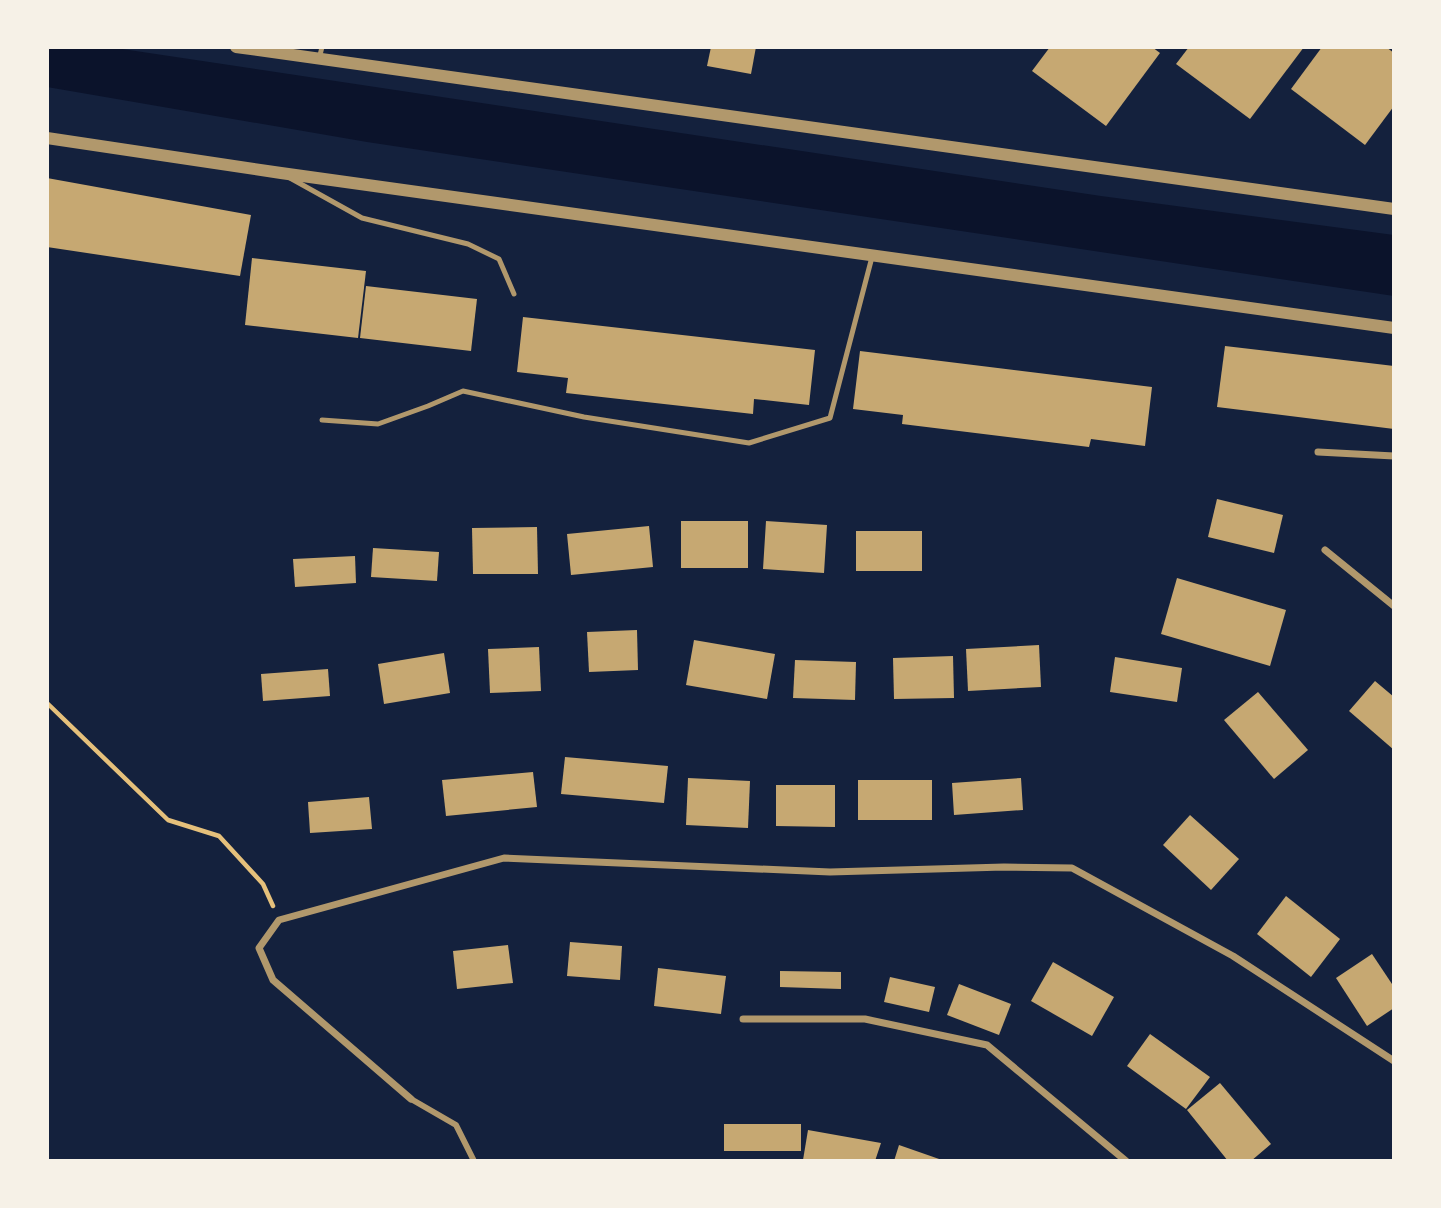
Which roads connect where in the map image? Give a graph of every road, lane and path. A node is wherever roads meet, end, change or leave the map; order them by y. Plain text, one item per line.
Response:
1 (236, 47) edge
2 (321, 53) edge
3 (47, 138) edge
4 (281, 173) junction
5 (1394, 209) edge
6 (873, 254) junction
7 (514, 294) dead end
8 (1394, 328) edge
9 (322, 420) dead end
10 (1318, 452) dead end
11 (1394, 456) edge
12 (1325, 550) dead end
13 (1394, 606) edge
14 (47, 703) edge
15 (279, 920) junction
16 (743, 1019) dead end
17 (1394, 1061) edge
18 (411, 1099) joint
19 (474, 1161) edge
20 (1126, 1161) edge

1 - 2 street
2 - 5 street
3 - 4 street
4 - 6 street
4 - 7 lane
6 - 8 street
6 - 9 lane
10 - 11 street
12 - 13 street
14 - 15 path
15 - 17 street
15 - 18 street
16 - 20 street
18 - 19 street

